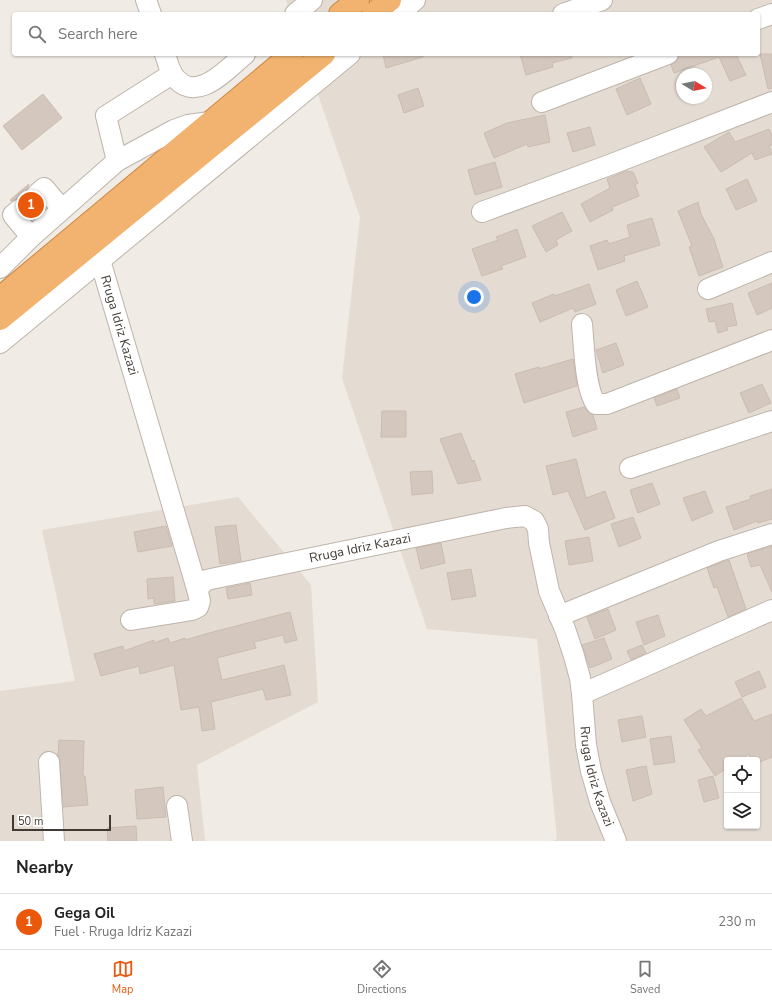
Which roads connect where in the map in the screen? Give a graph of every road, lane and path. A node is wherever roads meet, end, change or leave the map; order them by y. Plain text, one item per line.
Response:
1 (146, 0) edge
2 (312, 0) edge
3 (358, 0) edge
4 (390, 0) edge
5 (416, 0) edge
6 (602, 0) edge
7 (150, 12) edge
8 (297, 12) edge
9 (343, 12) edge
10 (375, 12) edge
11 (401, 12) edge
12 (569, 12) edge
13 (772, 14) edge
14 (760, 18) edge
15 (166, 56) edge
16 (243, 56) edge
17 (290, 56) edge
18 (322, 56) edge
19 (348, 56) edge
20 (663, 56) edge
21 (172, 74) junction
22 (542, 102) dead end
23 (772, 102) edge
24 (210, 122) junction
25 (116, 161) junction
26 (38, 194) dead end
27 (62, 209) junction
28 (19, 210) dead end
29 (482, 212) dead end
30 (29, 239) junction
31 (100, 260) junction
32 (772, 262) edge
33 (0, 268) edge
34 (708, 289) dead end
35 (0, 298) edge
36 (0, 319) edge
37 (582, 324) dead end
38 (772, 340) edge
39 (0, 343) edge
40 (772, 421) edge
41 (630, 468) dead end
42 (772, 534) edge
43 (197, 589) junction
44 (772, 610) edge
45 (559, 616) junction
46 (131, 620) dead end
47 (582, 694) junction
48 (49, 762) dead end
49 (177, 806) dead end
50 (54, 841) edge
51 (182, 841) edge
52 (616, 841) edge

1 - 7 street
2 - 8 street
3 - 9 highway
4 - 10 highway
5 - 11 street
6 - 12 street
13 - 14 street
15 - 21 street
16 - 21 street
17 - 24 highway
18 - 36 highway
19 - 31 street
20 - 22 street
21 - 25 street
23 - 29 street
24 - 25 street
24 - 35 highway
25 - 27 street
26 - 27 street
27 - 30 street
28 - 30 street
30 - 33 street
31 - 39 street
31 - 43 street, Rruga Idriz Kazazi
32 - 34 street
37 - 38 street
40 - 41 street
42 - 45 street
43 - 45 street, Rruga Idriz Kazazi
43 - 46 street
44 - 47 street
45 - 47 street, Rruga Idriz Kazazi
47 - 52 street, Rruga Idriz Kazazi
48 - 50 street
49 - 51 street

